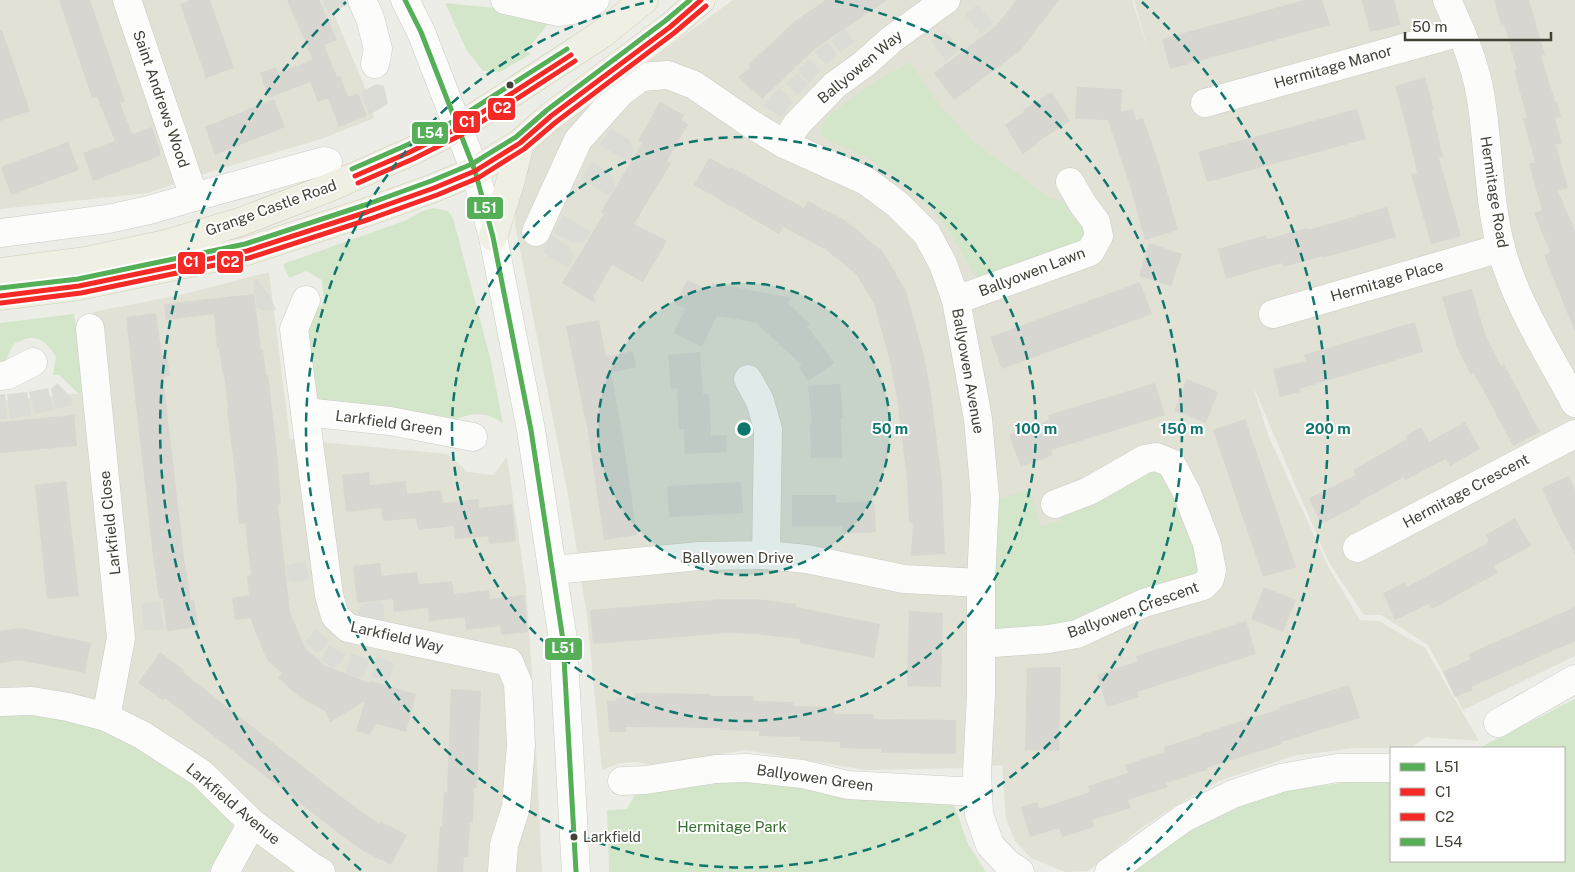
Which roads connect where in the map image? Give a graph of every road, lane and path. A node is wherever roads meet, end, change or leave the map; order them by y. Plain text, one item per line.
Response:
1 (128, 0) edge
2 (362, 0) edge
3 (405, 0) edge
4 (420, 0) edge
5 (505, 0) edge
6 (595, 0) edge
7 (644, 0) edge
8 (701, 0) edge
9 (946, 0) edge
10 (1447, 0) edge
11 (1461, 32) junction
12 (375, 64) dead end
13 (1205, 103) dead end
14 (486, 110) junction
15 (458, 128) junction
16 (520, 143) junction
17 (784, 144) junction
18 (328, 162) dead end
19 (476, 171) junction
20 (1070, 182) dead end
21 (194, 197) junction
22 (536, 232) dead end
23 (0, 233) edge
24 (493, 237) junction
25 (1501, 248) junction
26 (0, 272) edge
27 (0, 296) edge
28 (306, 300) dead end
29 (956, 300) junction
30 (1273, 314) dead end
31 (90, 328) dead end
32 (33, 362) dead end
33 (0, 376) edge
34 (748, 379) dead end
35 (1575, 403) edge
36 (305, 412) junction
37 (1575, 434) edge
38 (473, 437) dead end
39 (1055, 504) dead end
40 (1357, 548) dead end
41 (766, 555) junction
42 (553, 570) junction
43 (981, 583) junction
44 (981, 644) junction
45 (1575, 679) edge
46 (0, 702) edge
47 (106, 717) junction
48 (1498, 723) dead end
49 (1390, 768) edge
50 (622, 781) dead end
51 (978, 792) junction
52 (252, 823) junction
53 (225, 872) edge
54 (321, 872) edge
55 (502, 872) edge
56 (576, 872) edge
57 (1020, 872) edge
58 (1109, 872) edge

1 - 21 street, Saint Andrews Wood
2 - 12 street
3 - 15 street
4 - 14 street
5 - 6 street
7 - 14 main road, Grange Castle Road
8 - 16 main road, Grange Castle Road
9 - 17 street, Ballyowen Way
10 - 11 street, Hermitage Road
11 - 13 street, Hermitage Manor
11 - 25 street, Hermitage Road
14 - 15 main road, Grange Castle Road
15 - 19 street
15 - 26 main road, Grange Castle Road
16 - 19 main road, Grange Castle Road
16 - 24 main road
17 - 22 street, Ballyowen Avenue
17 - 29 street, Ballyowen Avenue
18 - 21 street
19 - 24 street
19 - 27 main road, Grange Castle Road
20 - 29 street, Ballyowen Lawn
21 - 23 street
24 - 42 street
25 - 30 street, Hermitage Place
25 - 35 street, Hermitage Road
28 - 36 street, Larkfield Way
29 - 43 street, Ballyowen Avenue
31 - 47 street, Larkfield Close
32 - 33 street
34 - 41 street
36 - 38 street, Larkfield Green
36 - 55 street, Larkfield Way
37 - 40 street, Hermitage Crescent
39 - 44 street, Ballyowen Crescent
41 - 42 street, Ballyowen Drive
41 - 43 street, Ballyowen Drive
42 - 56 street
43 - 44 street, Ballyowen Avenue
44 - 51 street, Ballyowen Avenue
45 - 48 street
46 - 47 street, Larkfield Avenue
47 - 52 street, Larkfield Avenue
49 - 58 street
50 - 51 street, Ballyowen Green
51 - 57 street, Ballyowen Avenue
52 - 53 street
52 - 54 street, Larkfield Avenue

